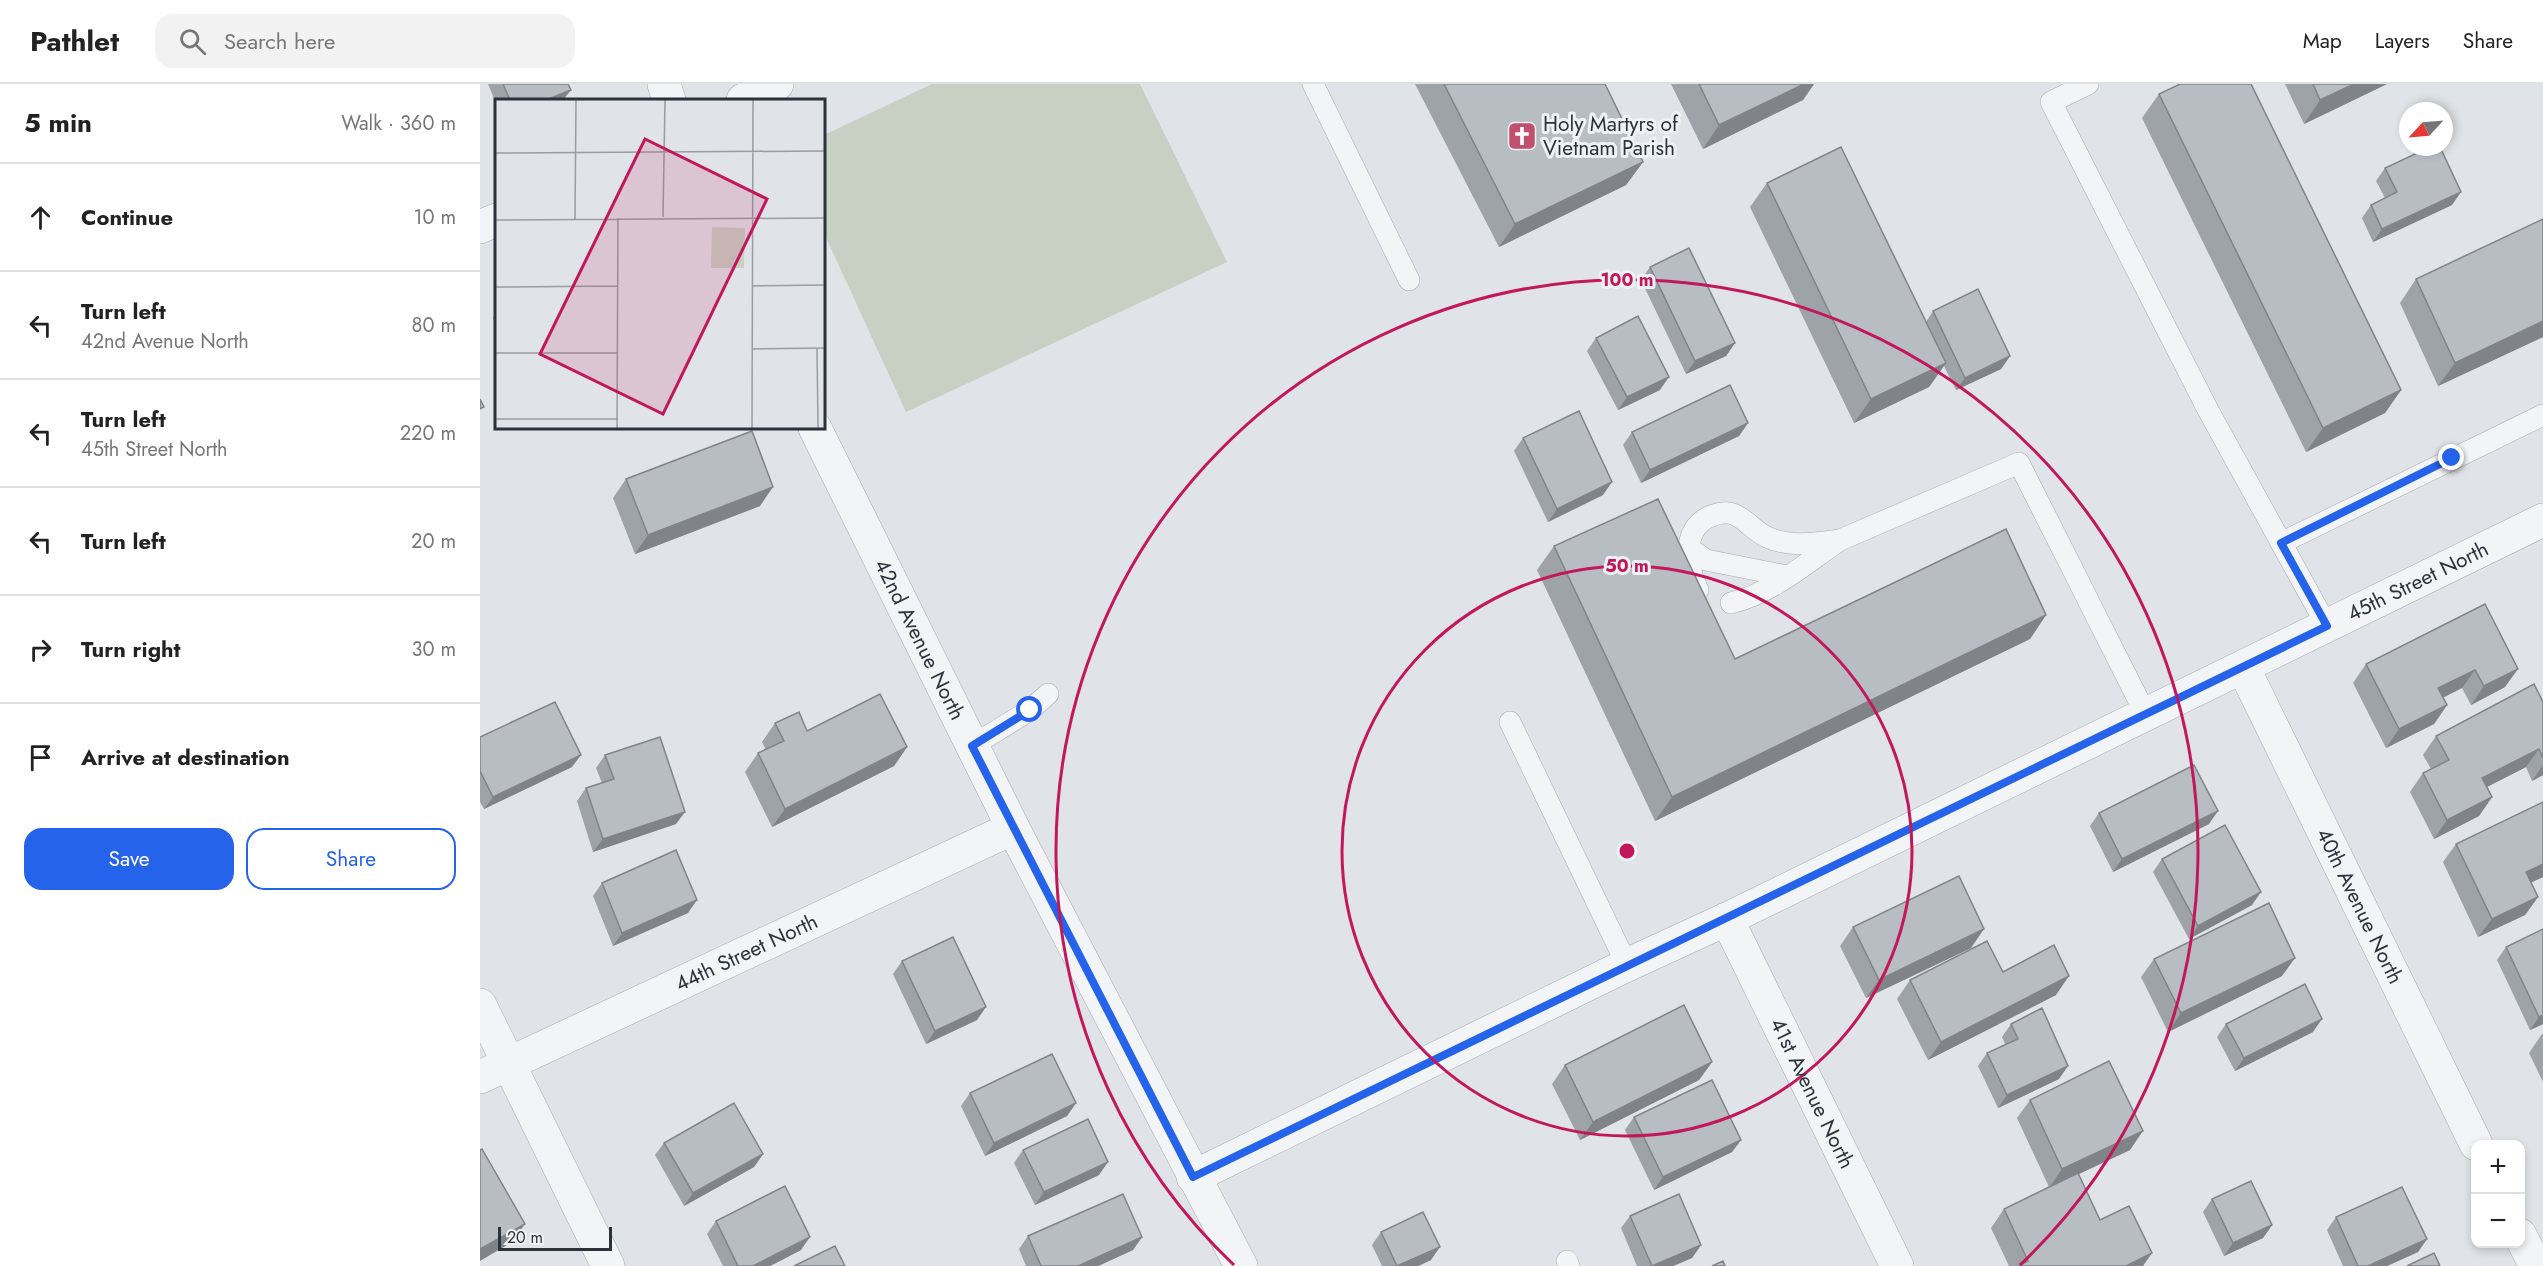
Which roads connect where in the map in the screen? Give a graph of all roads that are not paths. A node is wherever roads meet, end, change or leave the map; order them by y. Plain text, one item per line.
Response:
1 (664, 84) edge
2 (777, 84) edge
3 (1313, 84) edge
4 (2088, 84) edge
5 (669, 99) edge
6 (745, 99) edge
7 (495, 220) edge
8 (480, 228) edge
9 (1410, 280) dead end
10 (2543, 415) edge
11 (815, 429) edge
12 (2543, 520) edge
13 (1840, 540) junction
14 (2281, 543) junction
15 (1689, 548) junction
16 (1787, 576) junction
17 (1701, 596) edge
18 (1731, 603) dead end
19 (2327, 626) junction
20 (2242, 667) junction
21 (1048, 694) dead end
22 (2146, 715) junction
23 (1510, 722) dead end
24 (972, 746) junction
25 (1013, 828) junction
26 (1727, 919) junction
27 (1628, 965) junction
28 (480, 1005) edge
29 (494, 1070) edge
30 (2474, 1140) edge
31 (1193, 1177) junction
32 (2525, 1245) edge
33 (608, 1266) edge
34 (1241, 1266) edge
35 (1897, 1266) edge
36 (2536, 1266) edge

1 - 5 street
2 - 6 street
3 - 9 lane
4 - 14 lane
7 - 8 street
10 - 14 lane
11 - 24 street, 42nd Avenue North
12 - 19 street, 45th Street North
13 - 15 lane
13 - 16 lane
13 - 22 lane
14 - 19 lane
15 - 16 lane
15 - 17 lane
16 - 18 lane
19 - 20 street, 45th Street North
20 - 22 street, 45th Street North
20 - 30 street, 40th Avenue North
21 - 24 lane
22 - 26 street, 45th Street North
23 - 27 lane
24 - 25 street, 42nd Avenue North
25 - 29 street, 44th Street North
25 - 31 street, 42nd Avenue North
26 - 27 street, 45th Street North
26 - 35 street, 41st Avenue North
27 - 31 street, 45th Street North
28 - 29 street
29 - 33 street
31 - 34 street, 42nd Avenue North
32 - 36 street

